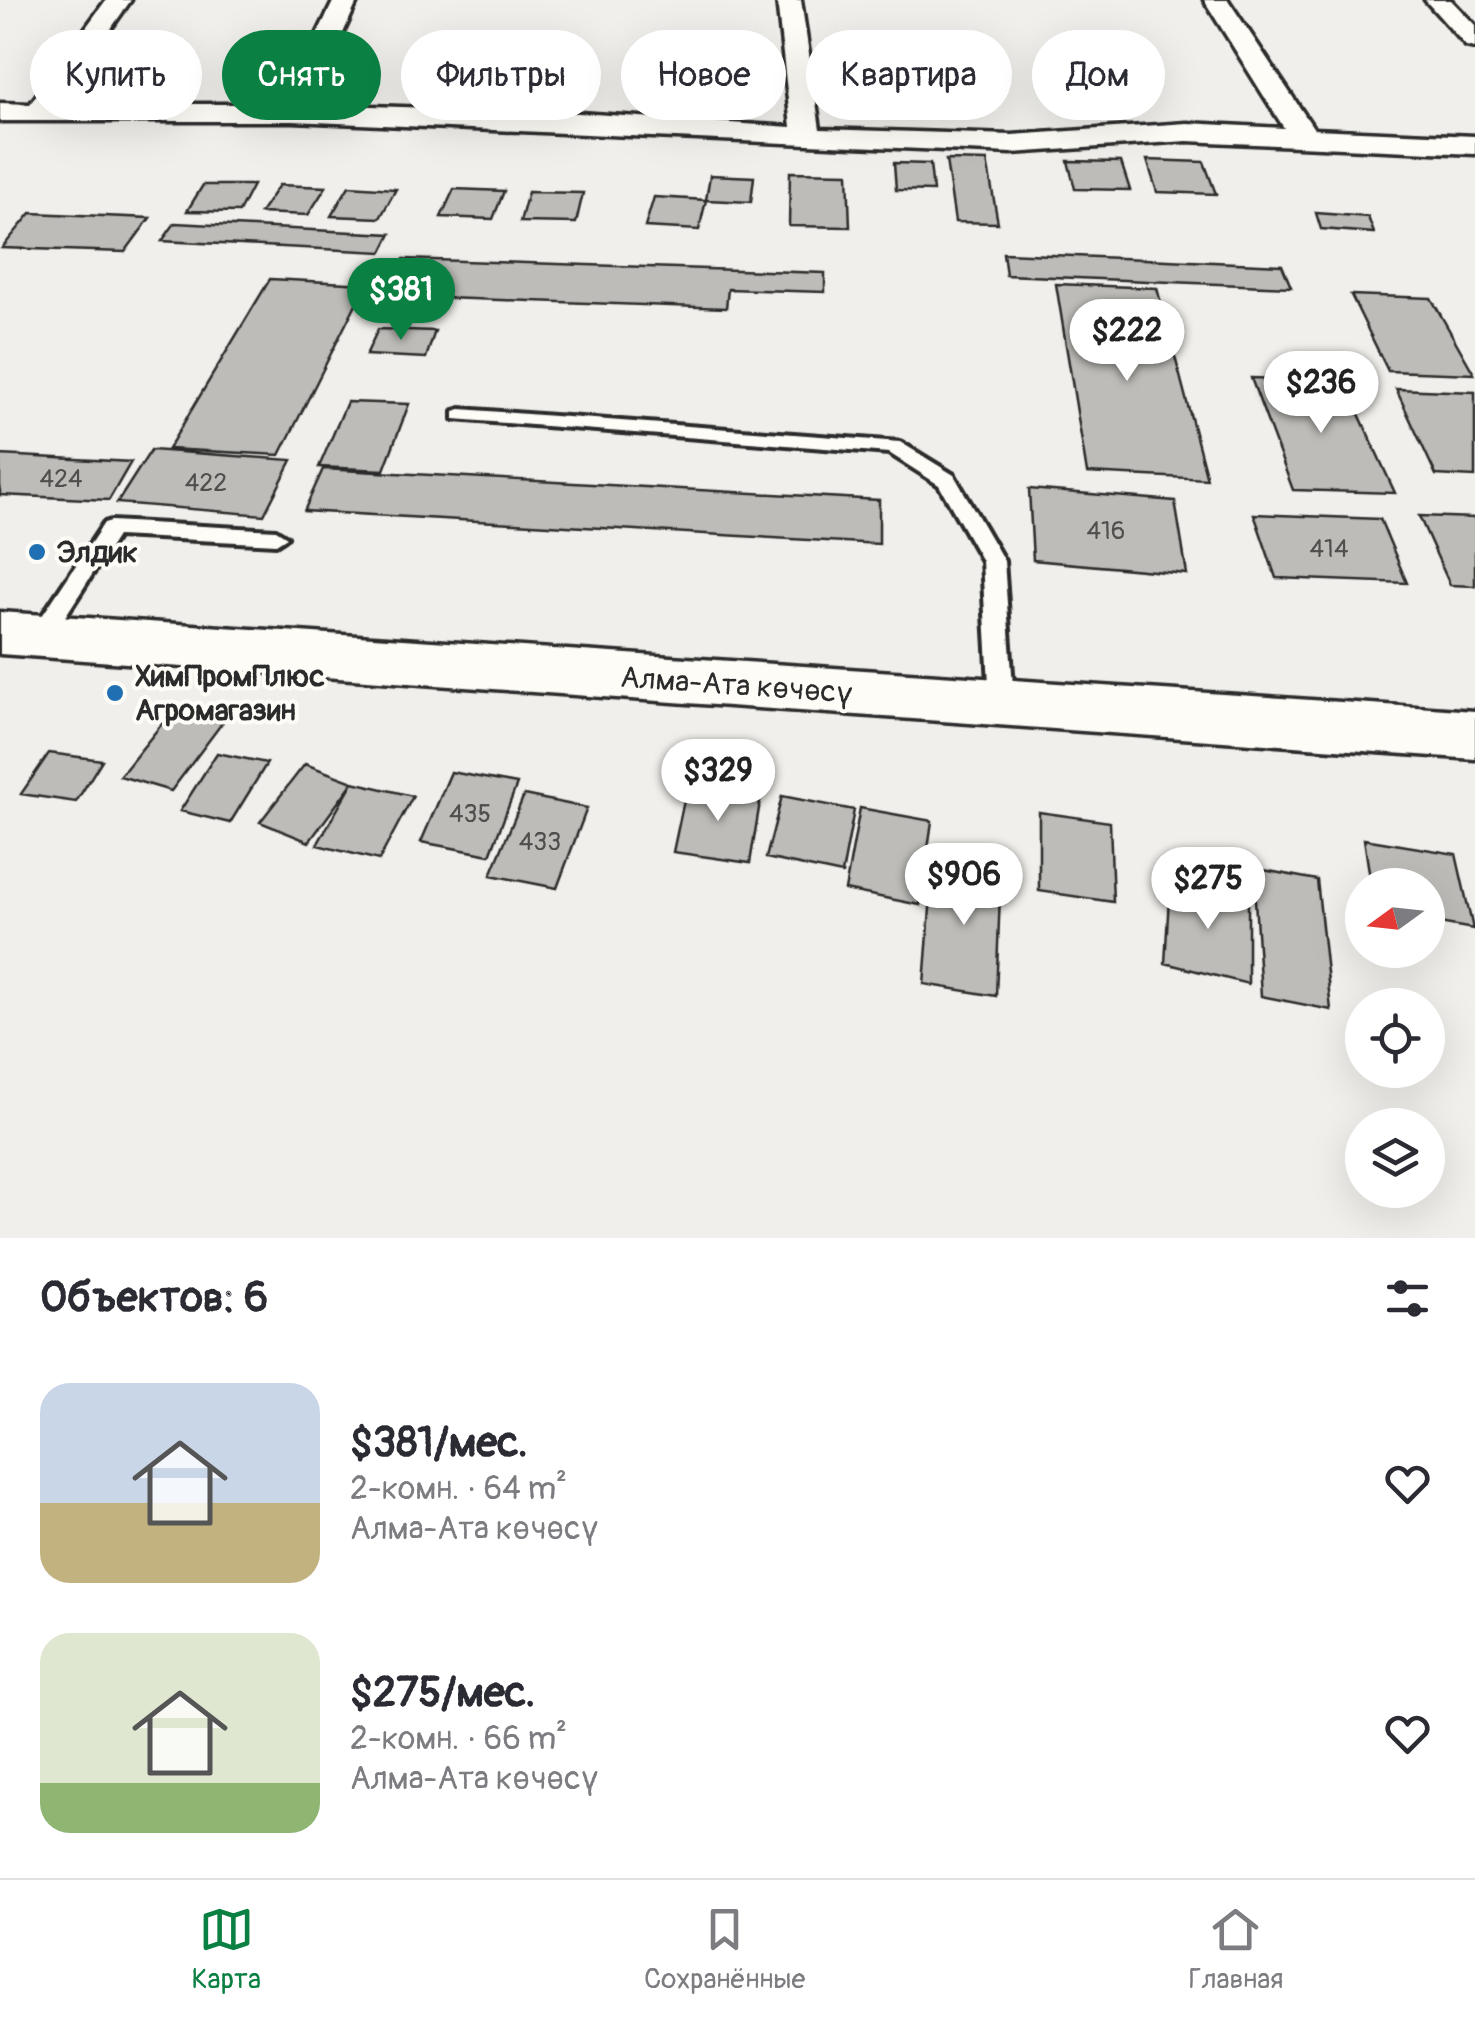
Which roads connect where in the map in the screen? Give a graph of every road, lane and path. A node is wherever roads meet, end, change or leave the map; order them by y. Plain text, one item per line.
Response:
1 (119, 0) edge
2 (346, 0) edge
3 (789, 0) edge
4 (1216, 0) edge
5 (1437, 0) edge
6 (97, 30) edge
7 (332, 30) edge
8 (1475, 40) edge
9 (0, 112) edge
10 (30, 113) edge
11 (381, 115) edge
12 (807, 137) junction
13 (1305, 137) junction
14 (1475, 145) edge
15 (461, 416) dead end
16 (276, 538) dead end
17 (20, 635) edge
18 (1002, 701) junction
19 (1475, 735) edge

1 - 6 street
2 - 7 street
3 - 12 street
4 - 13 street
5 - 8 street
9 - 10 street
11 - 12 street
12 - 13 street
13 - 14 street
15 - 18 lane
16 - 17 lane
17 - 18 main road, Алма-Ата көчөсү
18 - 19 main road, Алма-Ата көчөсү

